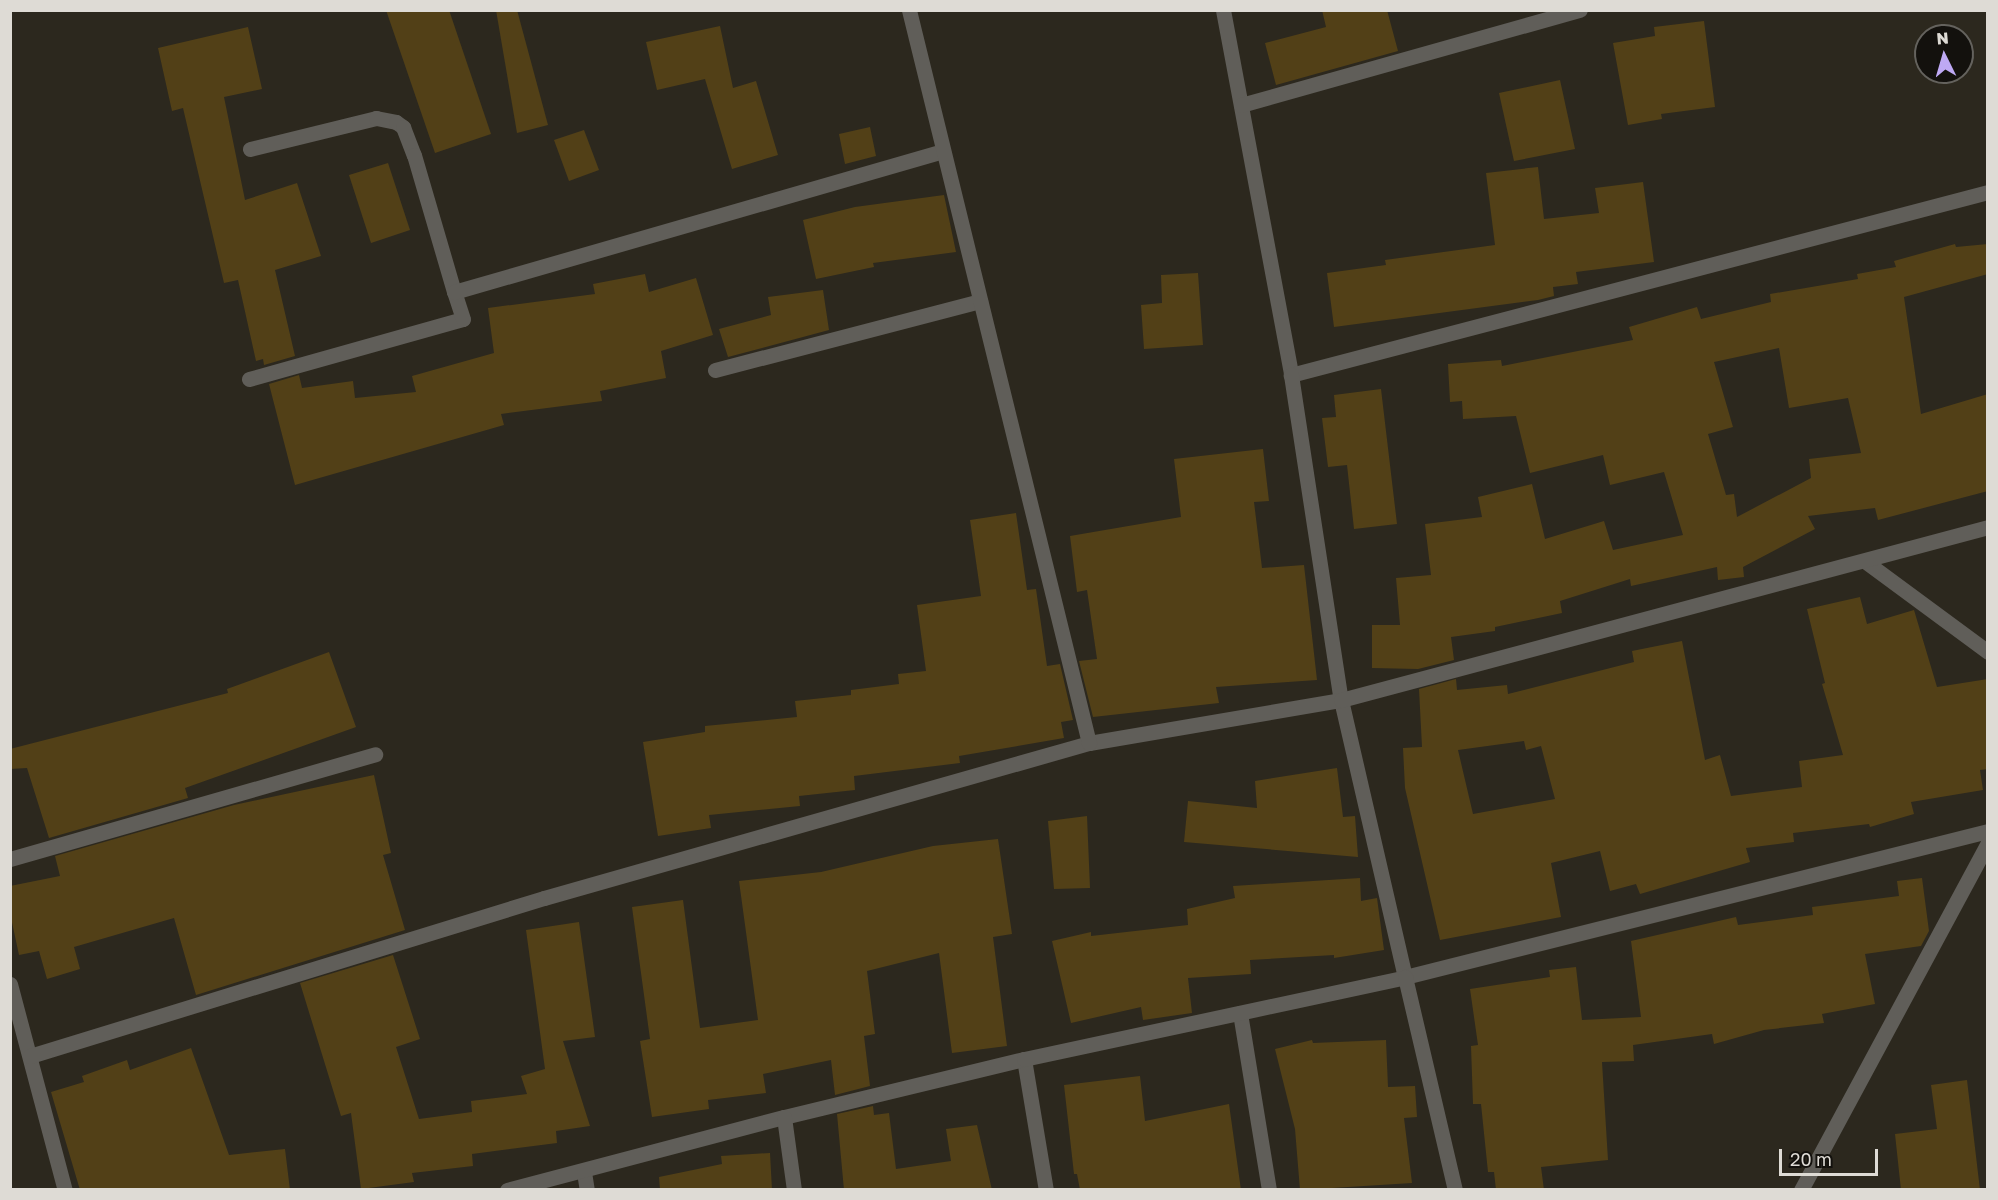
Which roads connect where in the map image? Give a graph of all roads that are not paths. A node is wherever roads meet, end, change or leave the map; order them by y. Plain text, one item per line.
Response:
1 (909, 10) edge
2 (1223, 10) edge
3 (1580, 10) edge
4 (1241, 105) junction
5 (250, 149) dead end
6 (943, 151) junction
7 (1988, 192) edge
8 (454, 292) junction
9 (980, 300) junction
10 (715, 370) dead end
11 (1291, 375) junction
12 (249, 379) dead end
13 (1988, 527) edge
14 (1866, 562) junction
15 (1988, 652) edge
16 (1341, 700) junction
17 (1089, 743) junction
18 (375, 754) dead end
19 (1988, 831) edge
20 (1988, 843) edge
21 (10, 859) edge
22 (1405, 977) junction
23 (10, 984) edge
24 (1240, 1013) junction
25 (30, 1056) junction
26 (1024, 1059) junction
27 (784, 1117) junction
28 (584, 1172) junction
29 (65, 1190) edge
30 (507, 1190) edge
31 (586, 1190) edge
32 (794, 1190) edge
33 (1046, 1190) edge
34 (1269, 1190) edge
35 (1455, 1190) edge
36 (1801, 1190) edge

1 - 6 street
2 - 4 street
3 - 4 street
4 - 11 street
5 - 8 street
6 - 8 street
6 - 9 street
7 - 11 street
8 - 12 street
9 - 10 street
9 - 17 street
11 - 16 street
13 - 14 street
14 - 15 street
14 - 16 street
16 - 17 street
16 - 22 street
17 - 25 street
18 - 21 street
19 - 22 street
20 - 36 street
22 - 24 street
22 - 35 street
23 - 25 street
24 - 26 street
24 - 34 street
25 - 29 street
26 - 27 street
26 - 33 street
27 - 28 street
27 - 32 street
28 - 30 street
28 - 31 street

